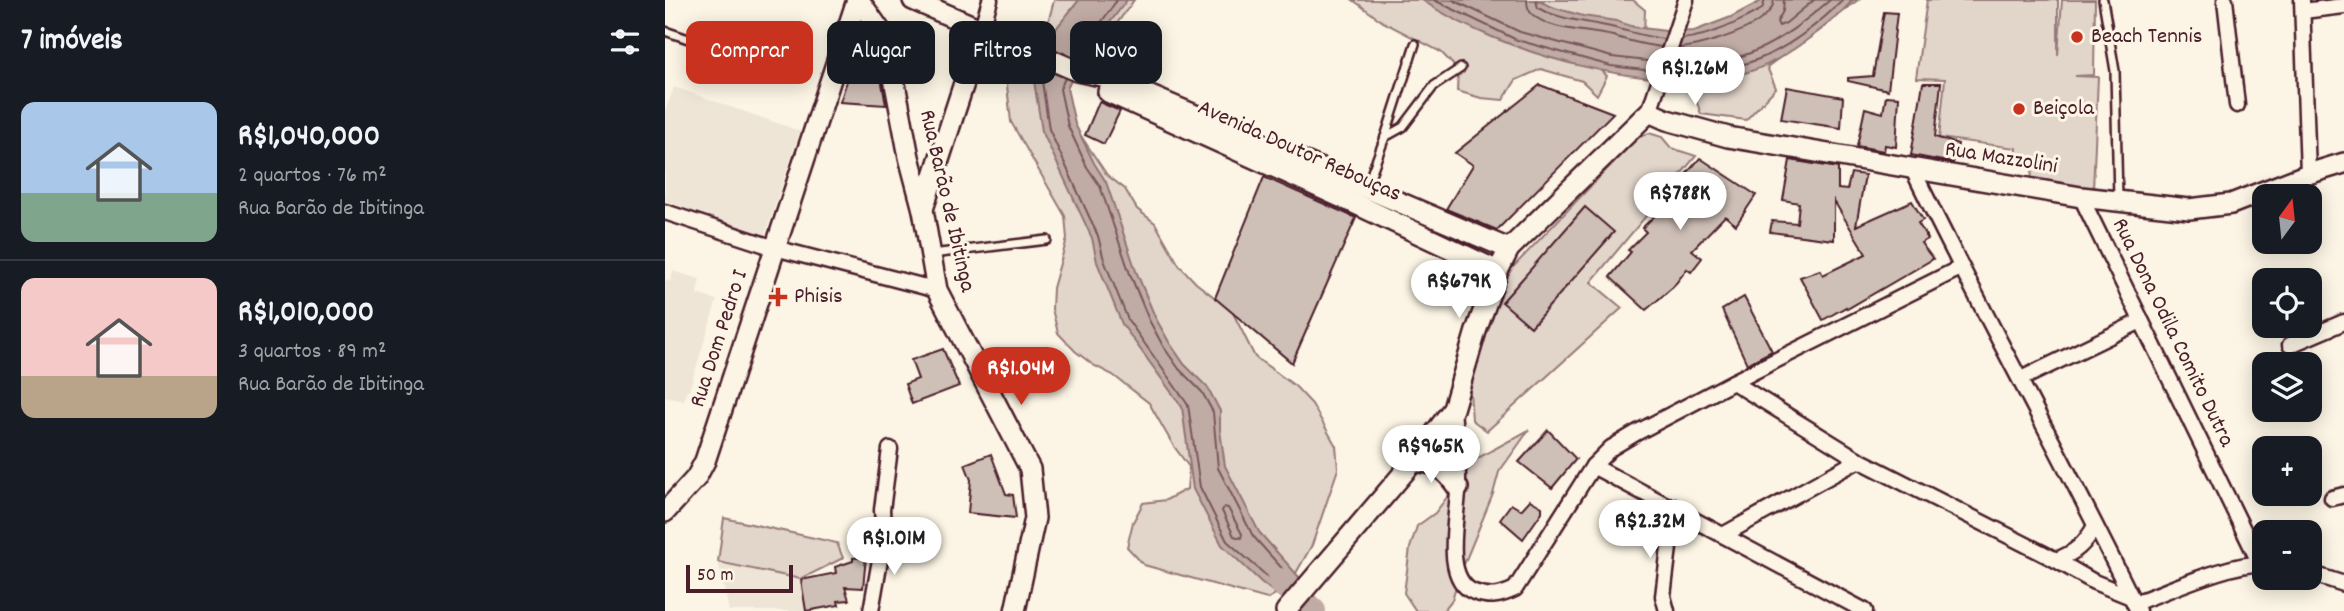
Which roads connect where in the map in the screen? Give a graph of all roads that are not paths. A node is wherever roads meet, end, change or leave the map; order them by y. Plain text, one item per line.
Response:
1 (858, 0) edge
2 (913, 0) edge
3 (990, 0) edge
4 (1686, 0) edge
5 (2103, 0) edge
6 (2225, 0) edge
7 (2302, 5) edge
8 (2344, 6) edge
9 (959, 21) edge
10 (984, 21) edge
11 (665, 31) edge
12 (686, 38) edge
13 (1415, 44) dead end
14 (1056, 62) edge
15 (1461, 68) dead end
16 (964, 84) edge
17 (1652, 104) junction
18 (2237, 105) dead end
19 (1385, 137) junction
20 (909, 157) junction
21 (939, 160) junction
22 (2344, 163) edge
23 (1913, 170) junction
24 (2308, 174) junction
25 (1362, 196) junction
26 (2081, 197) junction
27 (2118, 200) junction
28 (923, 210) junction
29 (665, 212) edge
30 (1420, 223) junction
31 (1047, 240) dead end
32 (775, 248) junction
33 (1509, 250) junction
34 (931, 254) junction
35 (1960, 268) junction
36 (1498, 271) junction
37 (937, 290) junction
38 (2141, 321) junction
39 (2344, 322) edge
40 (2290, 345) dead end
41 (2021, 379) junction
42 (1733, 382) junction
43 (1453, 409) junction
44 (890, 449) dead end
45 (1859, 460) junction
46 (1413, 462) junction
47 (1593, 466) junction
48 (1458, 488) junction
49 (1674, 508) junction
50 (665, 512) edge
51 (2095, 526) junction
52 (1723, 535) junction
53 (2252, 544) edge
54 (2056, 560) junction
55 (2252, 566) edge
56 (2322, 577) edge
57 (2344, 584) edge
58 (2134, 604) edge
59 (871, 611) edge
60 (1016, 611) edge
61 (1286, 611) edge
62 (1667, 611) edge
63 (1865, 611) edge

1 - 20 street, Rua Barão de Ibitinga
1 - 32 street, Rua Dom Pedro I
2 - 9 street
3 - 10 street
4 - 17 street
5 - 27 lane
6 - 18 street
7 - 8 street
7 - 24 street
11 - 12 lane
13 - 19 lane
14 - 25 street, Avenida Doutor Rebouças
15 - 19 lane
16 - 21 street
17 - 23 street, Rua Mazzolini
17 - 33 street
19 - 25 lane
20 - 21 street
20 - 28 street, Rua Barão de Ibitinga
21 - 28 street
22 - 24 street, Rua Mazzolini
23 - 26 street, Rua Mazzolini
23 - 35 street
24 - 27 street, Rua Mazzolini
25 - 30 street, Avenida Doutor Rebouças
26 - 27 street, Rua Mazzolini
26 - 38 street, Rua Dona Odila Comito Dutra
28 - 34 street, Rua Barão de Ibitinga
29 - 32 street
30 - 33 street, Avenida Doutor Rebouças
30 - 36 street, Avenida Doutor Rebouças
31 - 34 lane
32 - 37 street
32 - 50 street, Rua Dom Pedro I
33 - 36 street
34 - 37 street, Rua Barão de Ibitinga
35 - 41 street
35 - 42 street
36 - 43 street
37 - 60 street, Rua Barão de Ibitinga
38 - 41 street
38 - 53 street, Rua Dona Odila Comito Dutra
39 - 40 street
41 - 51 street
42 - 45 street
42 - 47 street
43 - 46 street
43 - 48 street
44 - 59 street
45 - 52 street
45 - 54 street
46 - 48 street
46 - 61 street
47 - 48 street
47 - 49 street
49 - 52 street
49 - 62 street
51 - 54 street
51 - 58 street
52 - 63 street
54 - 58 street
55 - 58 street
56 - 57 street

